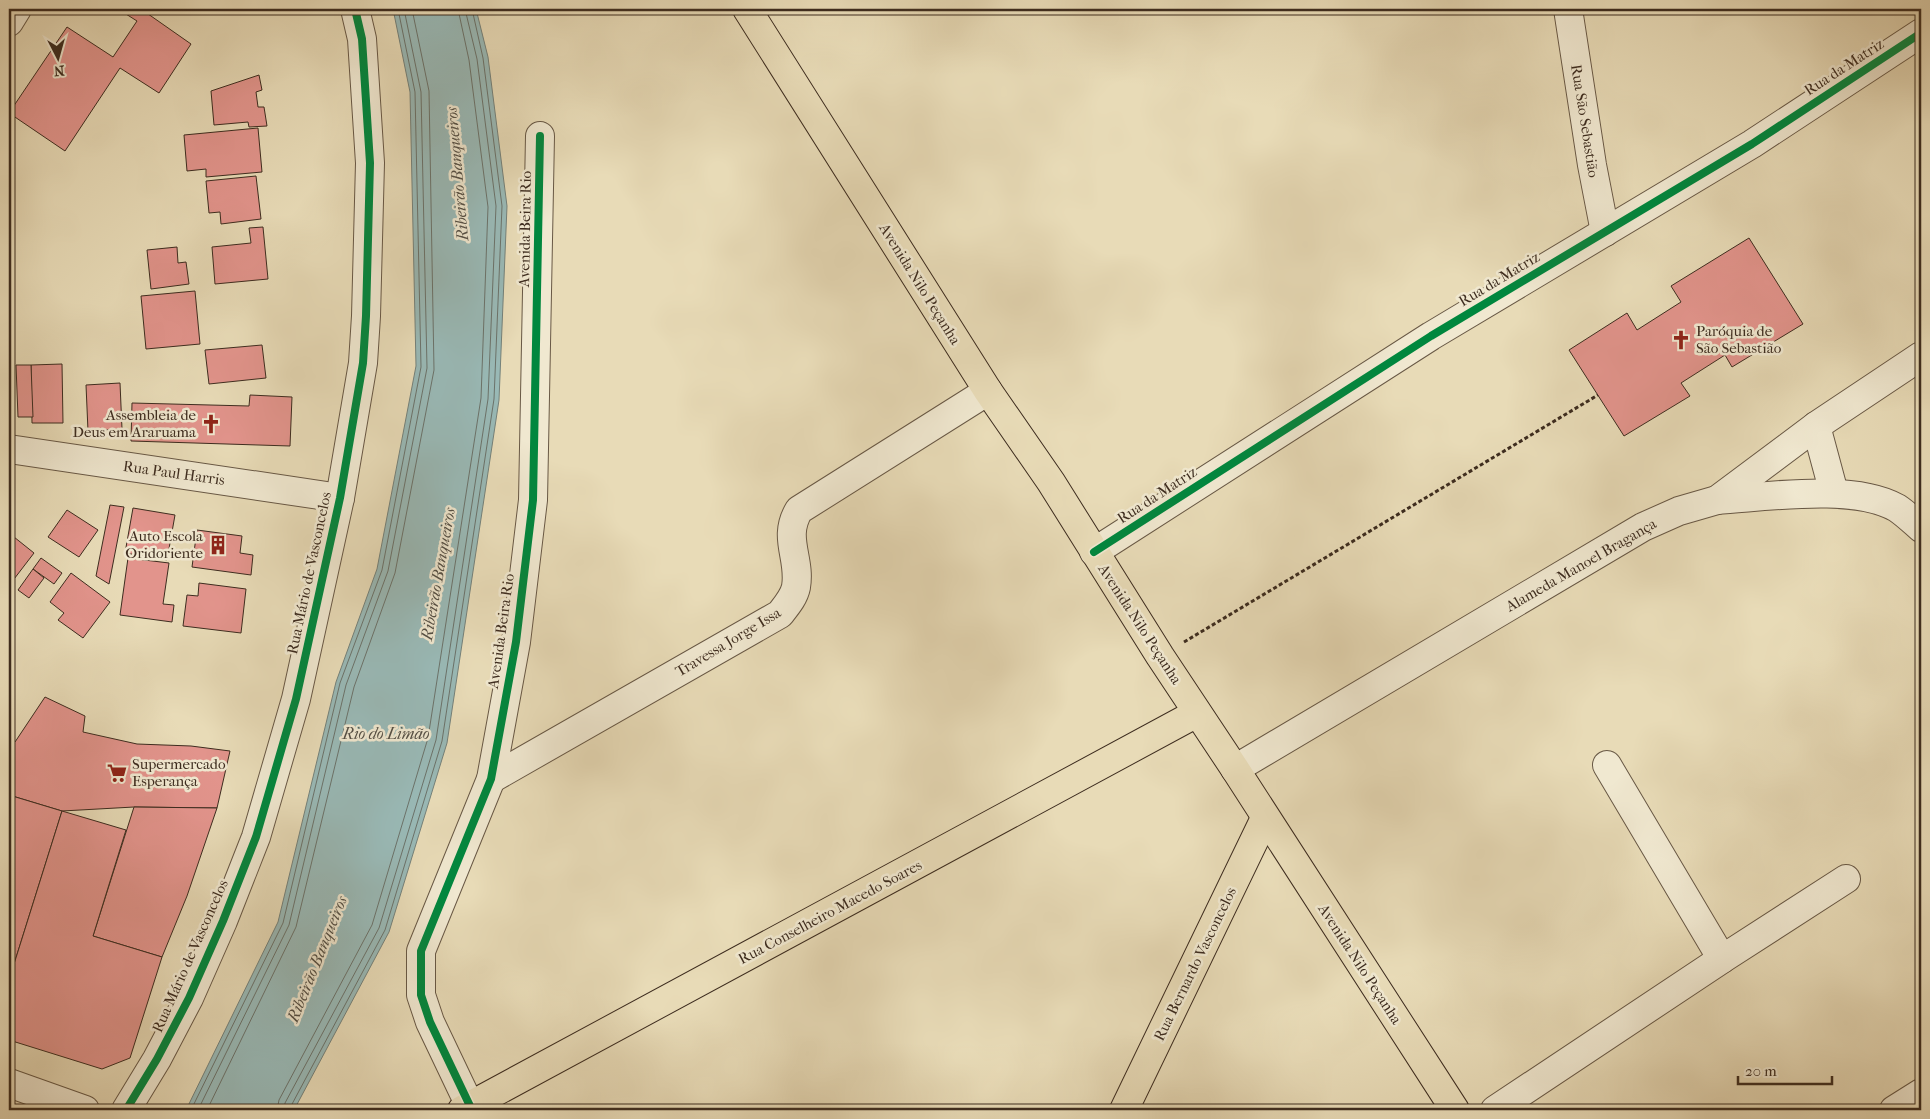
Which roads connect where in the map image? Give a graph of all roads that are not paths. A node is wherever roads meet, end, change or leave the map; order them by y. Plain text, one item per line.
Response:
1 (17, 9) edge
2 (355, 9) edge
3 (747, 9) edge
4 (1568, 9) edge
5 (9, 22) edge
6 (1921, 33) edge
7 (540, 136) dead end
8 (1605, 232) junction
9 (1921, 356) edge
10 (988, 391) junction
11 (1816, 426) junction
12 (9, 449) edge
13 (1834, 493) junction
14 (340, 498) junction
15 (1717, 500) junction
16 (1921, 528) edge
17 (1094, 552) junction
18 (1197, 713) junction
19 (1607, 765) dead end
20 (1235, 768) junction
21 (491, 779) junction
22 (1266, 818) junction
23 (1846, 879) dead end
24 (1722, 959) junction
25 (9, 1084) edge
26 (1921, 1093) edge
27 (466, 1108) edge
28 (85, 1110) edge
29 (126, 1110) edge
30 (1124, 1110) edge
31 (1455, 1110) edge
32 (1495, 1110) edge
33 (1894, 1110) edge

1 - 5 street
2 - 14 street, Rua Mário de Vasconcelos
3 - 10 main road, Avenida Nilo Peçanha
4 - 8 street, Rua São Sebastião
6 - 8 street, Rua da Matriz
7 - 21 street, Avenida Beira Rio
8 - 17 street, Rua da Matriz
9 - 11 street, Alameda Manoel Bragança
10 - 17 main road, Avenida Nilo Peçanha
10 - 21 street, Travessa Jorge Issa
11 - 13 street
11 - 15 street, Alameda Manoel Bragança
12 - 14 street, Rua Paul Harris
13 - 15 street
13 - 16 street
14 - 29 street, Rua Mário de Vasconcelos
15 - 20 street, Alameda Manoel Bragança
17 - 18 main road, Avenida Nilo Peçanha
18 - 20 main road, Avenida Nilo Peçanha
18 - 27 main road, Rua Conselheiro Macedo Soares
19 - 24 street
20 - 22 main road, Avenida Nilo Peçanha
21 - 27 street, Avenida Beira Rio
22 - 30 main road, Rua Bernardo Vasconcelos
22 - 31 main road, Avenida Nilo Peçanha
23 - 24 street
24 - 32 street
25 - 28 street
26 - 33 street

